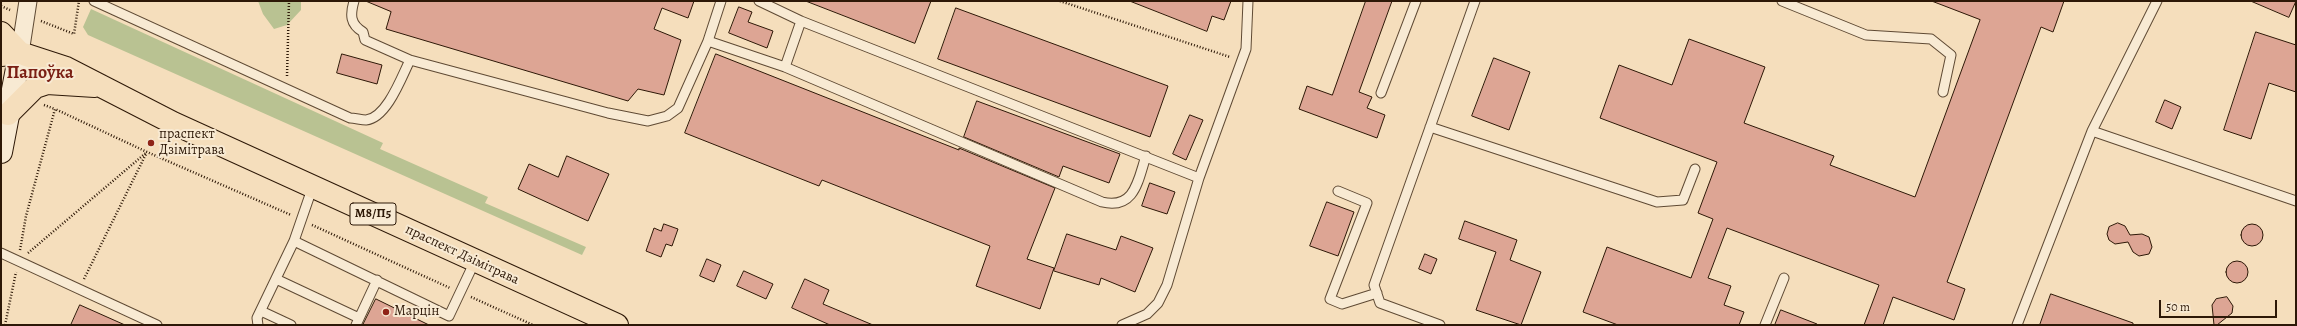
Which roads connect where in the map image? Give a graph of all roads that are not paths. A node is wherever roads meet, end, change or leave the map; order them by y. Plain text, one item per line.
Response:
1 (28, 1) edge
2 (94, 1) edge
3 (354, 1) edge
4 (721, 1) edge
5 (759, 1) edge
6 (1248, 1) edge
7 (1416, 1) edge
8 (1475, 1) edge
9 (1782, 1) edge
10 (2157, 1) edge
11 (801, 21) junction
12 (1, 33) edge
13 (708, 41) junction
14 (10, 54) edge
15 (410, 60) junction
16 (785, 67) junction
17 (97, 86) junction
18 (1944, 92) dead end
19 (1381, 93) dead end
20 (8, 114) junction
21 (1430, 127) junction
22 (2092, 131) junction
23 (1, 152) edge
24 (1146, 156) junction
25 (1695, 169) dead end
26 (1199, 178) junction
27 (313, 186) junction
28 (1338, 191) dead end
29 (2296, 201) edge
30 (294, 240) junction
31 (1, 253) edge
32 (475, 261) junction
33 (1784, 278) dead end
34 (276, 279) junction
35 (377, 280) junction
36 (1377, 293) junction
37 (261, 311) junction
38 (358, 322) edge
39 (157, 325) edge
40 (258, 325) edge
41 (291, 325) edge
42 (617, 325) edge
43 (1122, 325) edge
44 (1440, 325) edge
45 (1765, 325) edge
46 (2017, 325) edge

1 - 14 street
2 - 15 lane
3 - 15 lane
4 - 13 lane
5 - 11 lane
6 - 26 lane
7 - 19 lane
8 - 21 lane
9 - 18 lane
10 - 22 lane
11 - 16 lane
11 - 24 lane
12 - 14 main road
13 - 15 lane
13 - 16 lane
14 - 17 main road, праспект Дзімітрава / М8/П5
14 - 20 main road
16 - 24 lane
17 - 20 main road
17 - 27 main road, праспект Дзімітрава / М8/П5
20 - 23 main road
21 - 25 lane
21 - 36 lane
22 - 29 lane
22 - 46 lane
24 - 26 lane
26 - 43 lane
27 - 30 lane
27 - 32 main road, праспект Дзімітрава / М8/П5
28 - 36 lane
30 - 34 lane
30 - 35 lane
31 - 39 lane
32 - 35 lane
32 - 42 main road, праспект Дзімітрава / М8/П5
33 - 45 lane
34 - 37 lane
34 - 38 lane
35 - 38 lane
36 - 44 lane
37 - 40 lane
37 - 41 lane

